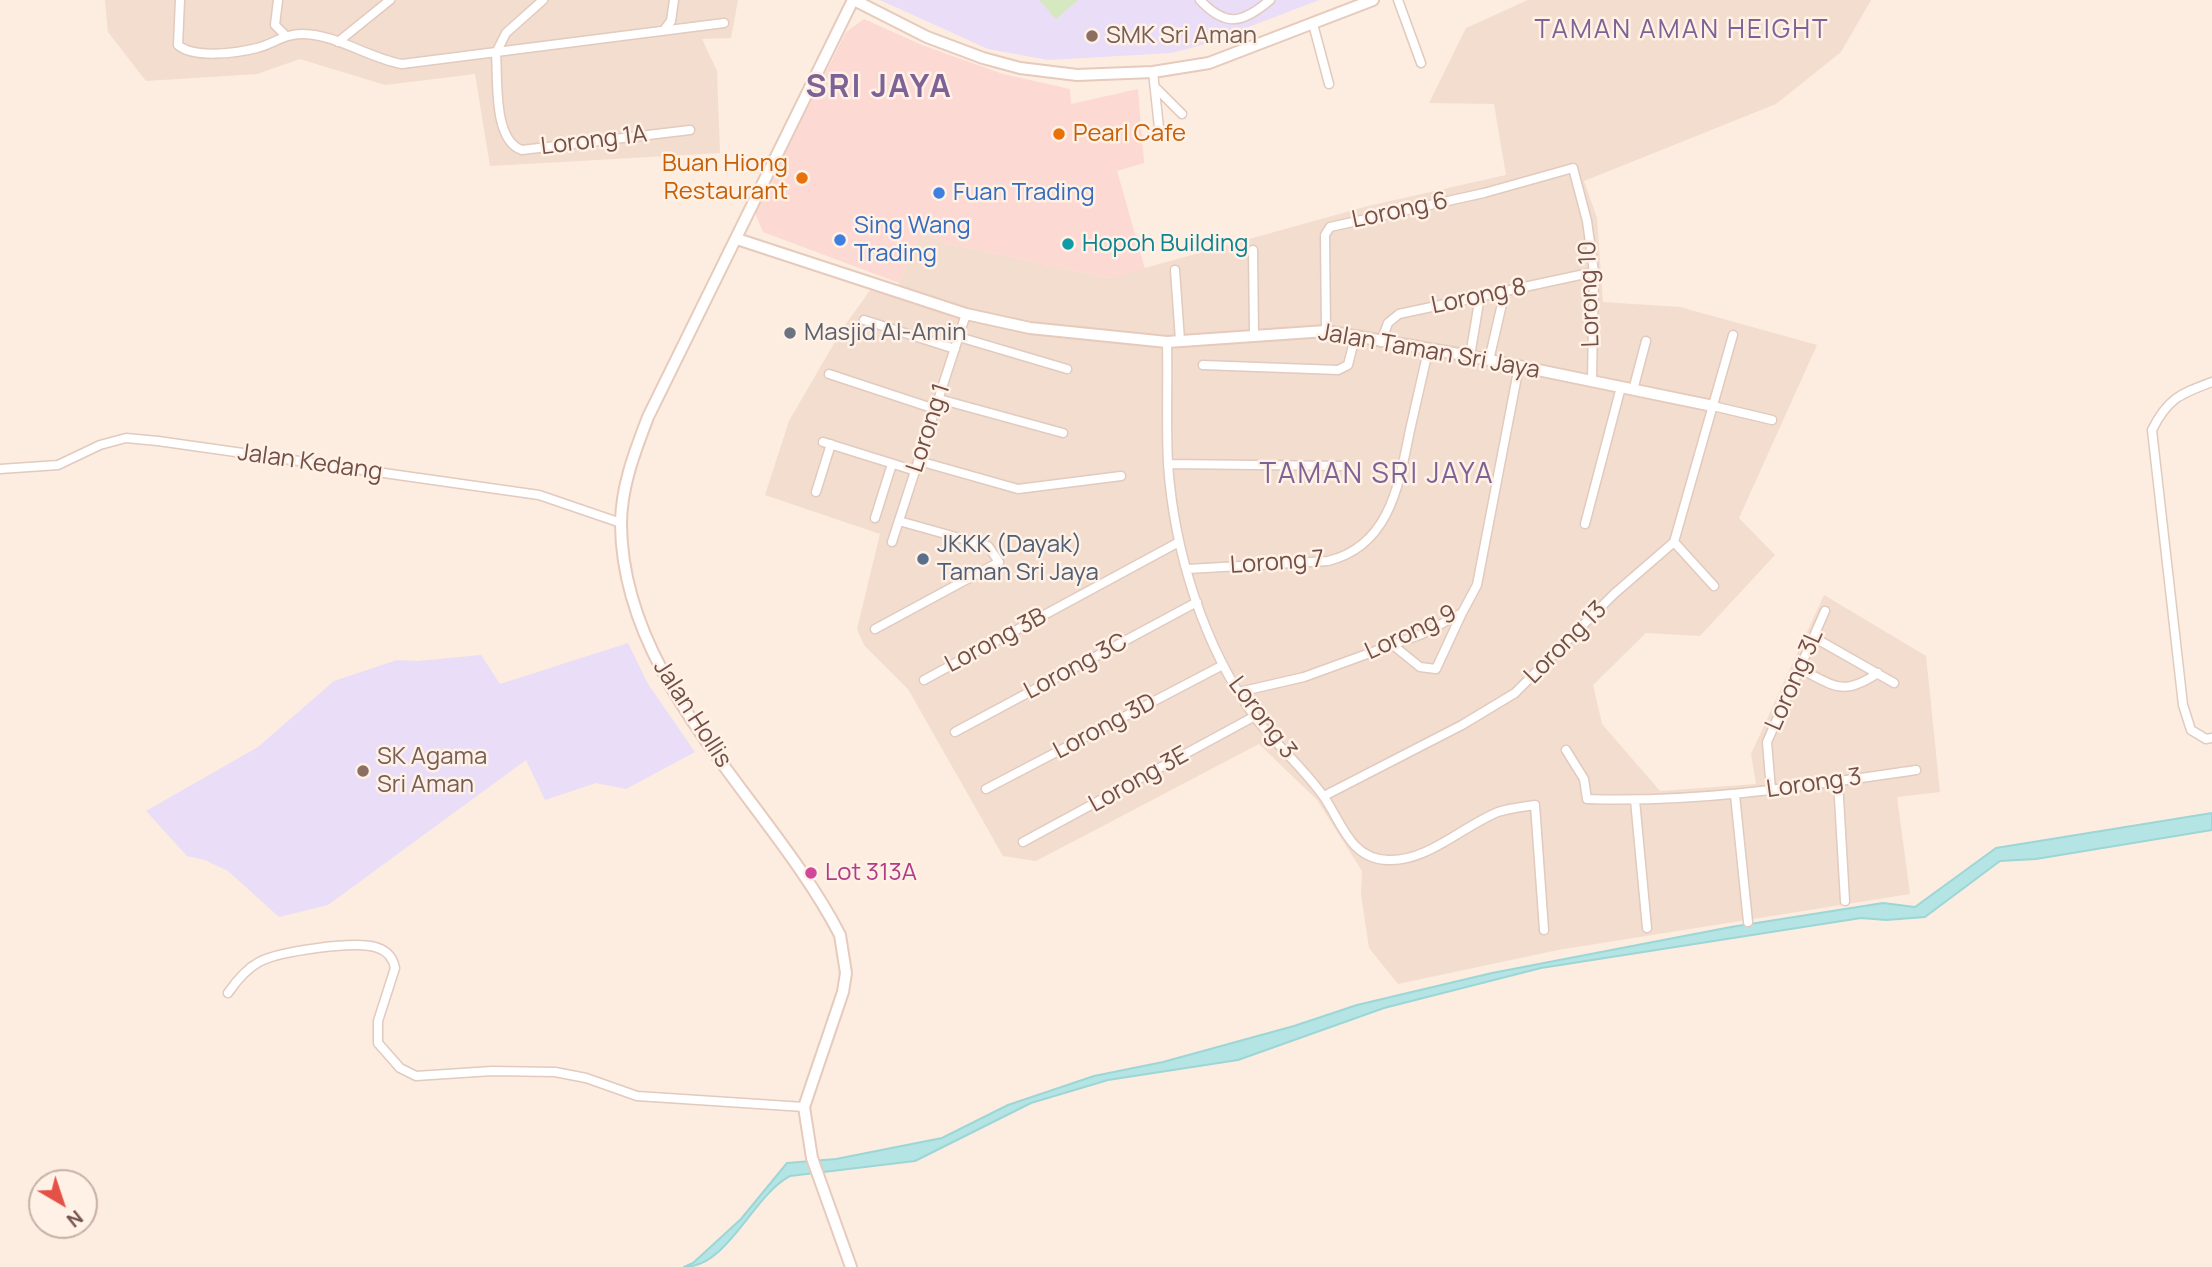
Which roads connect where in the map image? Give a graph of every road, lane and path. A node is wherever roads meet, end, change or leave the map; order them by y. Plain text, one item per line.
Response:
1 (180, 0) edge
2 (278, 0) edge
3 (390, 0) edge
4 (543, 0) edge
5 (674, 0) edge
6 (853, 0) edge
7 (1200, 0) edge
8 (1270, 0) edge
9 (1373, 0) edge
10 (1398, 0) edge
11 (724, 23) dead end
12 (1313, 24) junction
13 (664, 30) junction
14 (286, 36) junction
15 (338, 42) junction
16 (496, 53) junction
17 (1421, 63) dead end
18 (1153, 72) junction
19 (1329, 84) dead end
20 (1155, 86) junction
21 (1182, 114) dead end
22 (690, 130) dead end
23 (1160, 137) dead end
24 (1573, 168) joint
25 (737, 239) junction
26 (1252, 250) dead end
27 (1175, 270) dead end
28 (1594, 272) junction
29 (1505, 291) junction
30 (1480, 296) junction
31 (966, 314) junction
32 (864, 320) dead end
33 (1326, 331) junction
34 (1254, 334) junction
35 (1733, 335) dead end
36 (959, 337) junction
37 (1355, 337) junction
38 (1180, 340) junction
39 (1646, 341) dead end
40 (1167, 342) junction
41 (1381, 342) junction
42 (955, 349) junction
43 (1428, 351) junction
44 (1470, 356) junction
45 (1489, 360) junction
46 (1202, 365) dead end
47 (1519, 366) junction
48 (1067, 369) dead end
49 (829, 374) dead end
50 (1592, 380) junction
51 (2212, 382) edge
52 (1621, 387) junction
53 (1633, 390) junction
54 (939, 399) junction
55 (1713, 406) junction
56 (936, 409) junction
57 (1772, 420) dead end
58 (1063, 433) dead end
59 (919, 461) junction
60 (892, 464) junction
61 (1168, 464) junction
62 (1346, 466) dead end
63 (0, 469) edge
64 (916, 471) junction
65 (1121, 476) dead end
66 (816, 492) dead end
67 (875, 518) dead end
68 (899, 521) junction
69 (621, 523) junction
70 (1585, 524) dead end
71 (892, 542) dead end
72 (1179, 542) junction
73 (1674, 542) junction
74 (1188, 569) junction
75 (1714, 586) dead end
76 (1197, 603) junction
77 (1825, 611) dead end
78 (1462, 613) junction
79 (876, 629) dead end
80 (1815, 638) junction
81 (1394, 646) junction
82 (1223, 665) junction
83 (1800, 669) junction
84 (1878, 673) junction
85 (924, 680) dead end
86 (1895, 683) dead end
87 (1240, 691) junction
88 (1255, 716) junction
89 (955, 732) dead end
90 (2212, 738) edge
91 (1566, 750) dead end
92 (1916, 770) dead end
93 (1838, 781) junction
94 (986, 789) dead end
95 (1771, 790) junction
96 (1735, 795) junction
97 (1324, 796) junction
98 (1635, 800) junction
99 (1023, 842) dead end
100 (1845, 901) dead end
101 (1748, 922) dead end
102 (1647, 928) dead end
103 (1544, 930) dead end
104 (228, 993) dead end
105 (804, 1107) junction
106 (850, 1267) edge

1 - 14 street
2 - 14 street
3 - 15 street
4 - 16 street
5 - 13 street
6 - 18 street
6 - 25 street, Jalan Hollis
7 - 8 street
9 - 12 street
10 - 17 street
11 - 13 street
12 - 18 street
12 - 19 street
13 - 16 street
14 - 15 street
15 - 16 street
16 - 22 street, Lorong 1A
18 - 20 street
20 - 21 street
20 - 23 street
24 - 28 street, Lorong 10
24 - 33 street, Lorong 6
25 - 31 street, Jalan Taman Sri Jaya
25 - 69 street, Jalan Hollis
26 - 34 street
27 - 38 street
28 - 29 street, Lorong 8
28 - 50 street, Lorong 10
29 - 30 street, Lorong 8
29 - 45 street
30 - 41 street, Lorong 8
30 - 44 street
31 - 36 street, Lorong 1
31 - 40 street, Jalan Taman Sri Jaya
32 - 42 street
33 - 34 street, Jalan Taman Sri Jaya
33 - 37 street, Jalan Taman Sri Jaya
34 - 38 street, Jalan Taman Sri Jaya
35 - 55 street
36 - 42 street, Lorong 1
36 - 48 street
37 - 41 street, Jalan Taman Sri Jaya
37 - 46 street
38 - 40 street, Jalan Taman Sri Jaya
39 - 53 street
40 - 61 street, Lorong 3
41 - 43 street, Jalan Taman Sri Jaya
42 - 54 street, Lorong 1
43 - 44 street, Jalan Taman Sri Jaya
43 - 74 street, Lorong 7
44 - 45 street, Jalan Taman Sri Jaya
45 - 47 street, Jalan Taman Sri Jaya
47 - 50 street, Jalan Taman Sri Jaya
47 - 78 street, Lorong 9
49 - 56 street
50 - 52 street, Jalan Taman Sri Jaya
51 - 90 street
52 - 53 street, Jalan Taman Sri Jaya
52 - 70 street
53 - 55 street, Jalan Taman Sri Jaya
54 - 56 street, Lorong 1
54 - 58 street
55 - 57 street
55 - 73 street
56 - 59 street, Lorong 1
59 - 64 street, Lorong 1
59 - 65 street
60 - 64 street
60 - 66 street
60 - 67 street
61 - 62 street
61 - 72 street, Lorong 3
63 - 69 street, Jalan Kedang
64 - 68 street, Lorong 1
68 - 71 street, Lorong 1
68 - 79 street
69 - 105 street, Jalan Hollis
72 - 74 street, Lorong 3
72 - 85 street, Lorong 3B
73 - 75 street
73 - 97 street, Lorong 13
74 - 76 street, Lorong 3
76 - 82 street, Lorong 3
76 - 89 street, Lorong 3C
77 - 80 street, Lorong 3L
78 - 81 street, Lorong 9
78 - 81 street
80 - 83 street, Lorong 3L
80 - 84 street
81 - 87 street, Lorong 9
82 - 87 street, Lorong 3
82 - 94 street, Lorong 3D
83 - 84 street
83 - 95 street, Lorong 3L
84 - 86 street
87 - 88 street, Lorong 3
88 - 97 street, Lorong 3
88 - 99 street, Lorong 3E
91 - 98 street, Lorong 3
92 - 93 street, Lorong 3
93 - 95 street, Lorong 3
93 - 100 street
95 - 96 street, Lorong 3
96 - 98 street, Lorong 3
96 - 101 street
97 - 103 street, Lorong 3
98 - 102 street
104 - 105 street
105 - 106 street, Jalan Hollis

